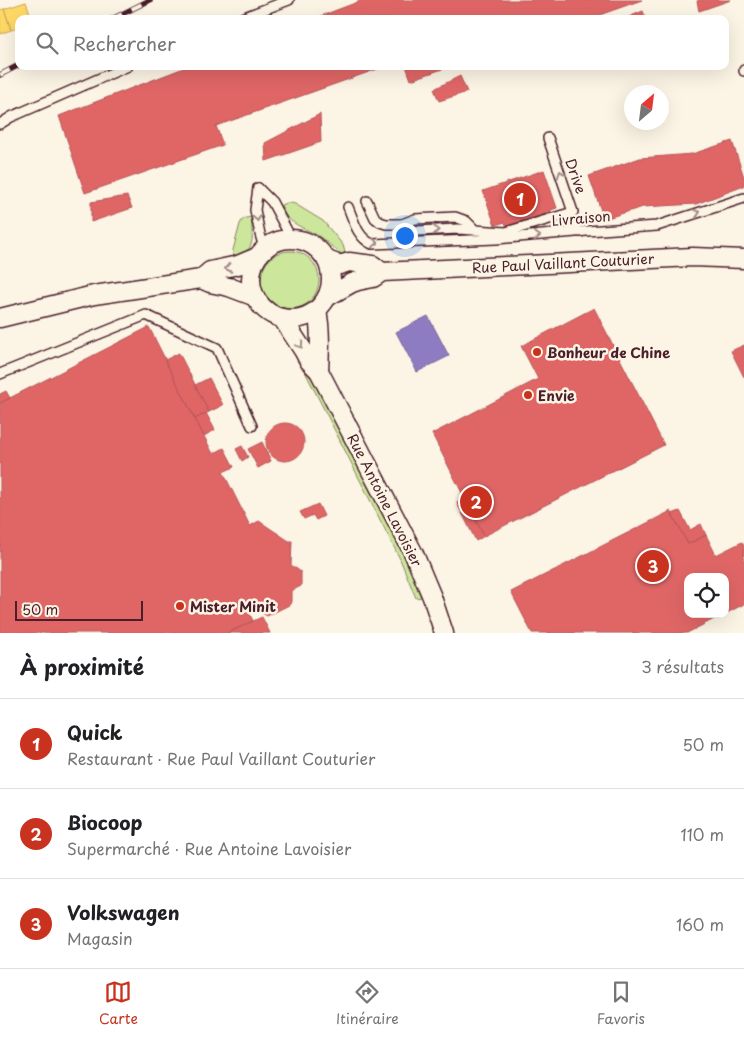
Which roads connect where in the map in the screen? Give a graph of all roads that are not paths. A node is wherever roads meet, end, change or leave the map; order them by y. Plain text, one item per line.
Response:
1 (289, 0) edge
2 (248, 15) edge
3 (119, 70) edge
4 (0, 124) edge
5 (548, 138) dead end
6 (744, 198) edge
7 (367, 201) dead end
8 (348, 207) dead end
9 (562, 216) junction
10 (580, 232) junction
11 (291, 238) junction
12 (260, 252) junction
13 (744, 258) edge
14 (327, 260) junction
15 (382, 272) junction
16 (201, 279) junction
17 (253, 296) junction
18 (322, 304) junction
19 (0, 318) edge
20 (282, 318) junction
21 (319, 371) junction
22 (0, 374) edge
23 (252, 426) dead end
24 (444, 633) edge

1 - 2 lane
3 - 4 lane
9 -> 5 lane, Drive
10 -> 6 lane, Livraison
7 -> 9 lane
8 -> 10 lane, Livraison
9 - 10 lane
11 - 12 street
11 -> 12 lane
11 - 14 street
12 -> 16 street
12 - 17 street
13 - 15 street, Rue Paul Vaillant Couturier
14 - 15 street, Rue Paul Vaillant Couturier
14 - 18 street
15 - 18 street, Rue Paul Vaillant Couturier
16 - 17 street
16 - 19 street
17 - 20 street
18 - 20 street
18 - 21 street, Rue Antoine Lavoisier
20 -> 21 street, Rue Antoine Lavoisier
21 - 24 street, Rue Antoine Lavoisier
22 - 23 lane

